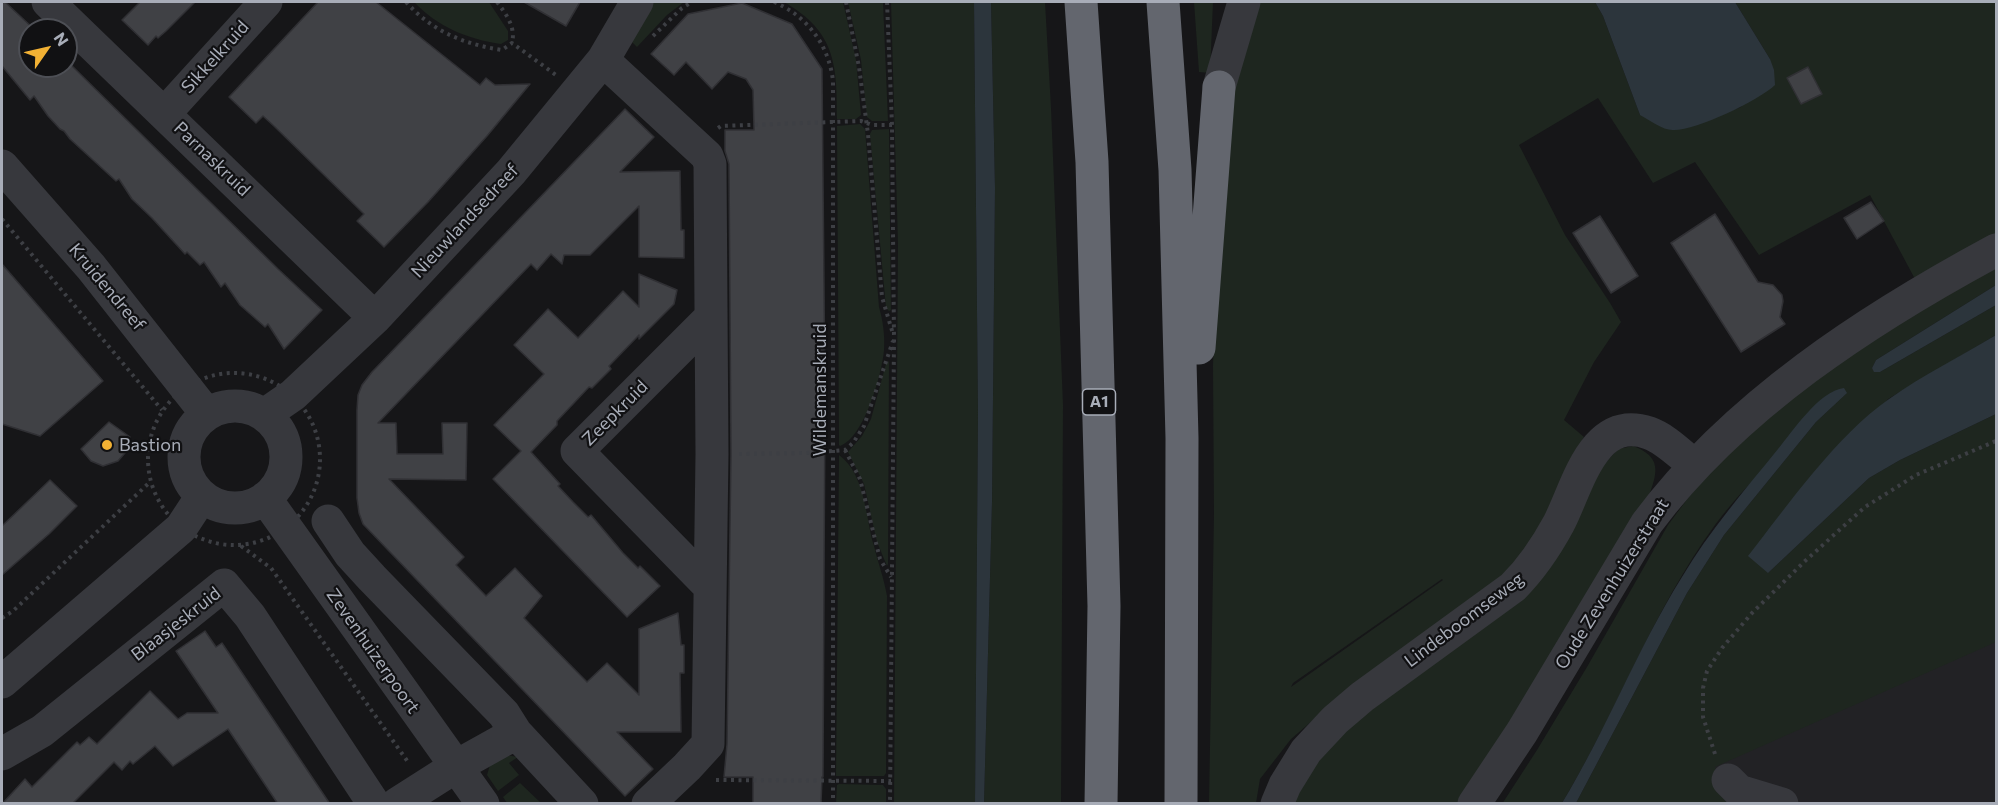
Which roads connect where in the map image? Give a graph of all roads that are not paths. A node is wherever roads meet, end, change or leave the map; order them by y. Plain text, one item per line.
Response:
1 (48, 2) edge
2 (266, 2) edge
3 (637, 2) edge
4 (1081, 2) edge
5 (1163, 2) edge
6 (1224, 2) edge
7 (1244, 2) edge
8 (603, 60) junction
9 (1219, 87) junction
10 (165, 113) junction
11 (2, 166) edge
12 (1996, 250) edge
13 (375, 318) junction
14 (710, 318) junction
15 (207, 413) junction
16 (264, 415) junction
17 (1182, 438) junction
18 (1695, 465) junction
19 (202, 496) junction
20 (265, 498) junction
21 (328, 521) dead end
22 (710, 586) junction
23 (2, 682) edge
24 (516, 733) junction
25 (2, 754) edge
26 (455, 767) junction
27 (1728, 780) road end
28 (374, 804) edge
29 (398, 804) edge
30 (483, 804) edge
31 (582, 804) edge
32 (648, 804) edge
33 (1101, 804) edge
34 (1181, 804) edge
35 (1277, 804) edge
36 (1474, 804) edge
37 (1782, 804) edge

1 - 10 street, Parnaskruid
2 - 10 street, Sikkelkruid
3 - 8 street, Nieuwlandsedreef
4 - 33 highway, A1
5 - 17 highway
6 - 9 street
7 - 9 street
8 - 13 street, Nieuwlandsedreef
8 - 14 street
9 - 17 highway
10 - 13 street, Parnaskruid
11 - 15 street, Kruidendreef
12 - 18 street, Oude Zevenhuizerstraat
13 - 16 street, Nieuwlandsedreef
14 - 22 street
14 - 22 street, Zeepkruid
15 - 16 street
15 - 19 street
16 - 20 street
17 - 34 highway
18 - 35 street, Lindeboomseweg
18 - 36 street, Oude Zevenhuizerstraat
19 - 20 street
19 - 23 street
20 - 26 street, Zevenhuizerpoort
21 - 24 street
22 - 32 street
24 - 26 street
24 - 31 street
25 - 28 street, Blaasjeskruid
26 - 29 street
26 - 30 street, Zevenhuizerpoort
27 - 37 street

